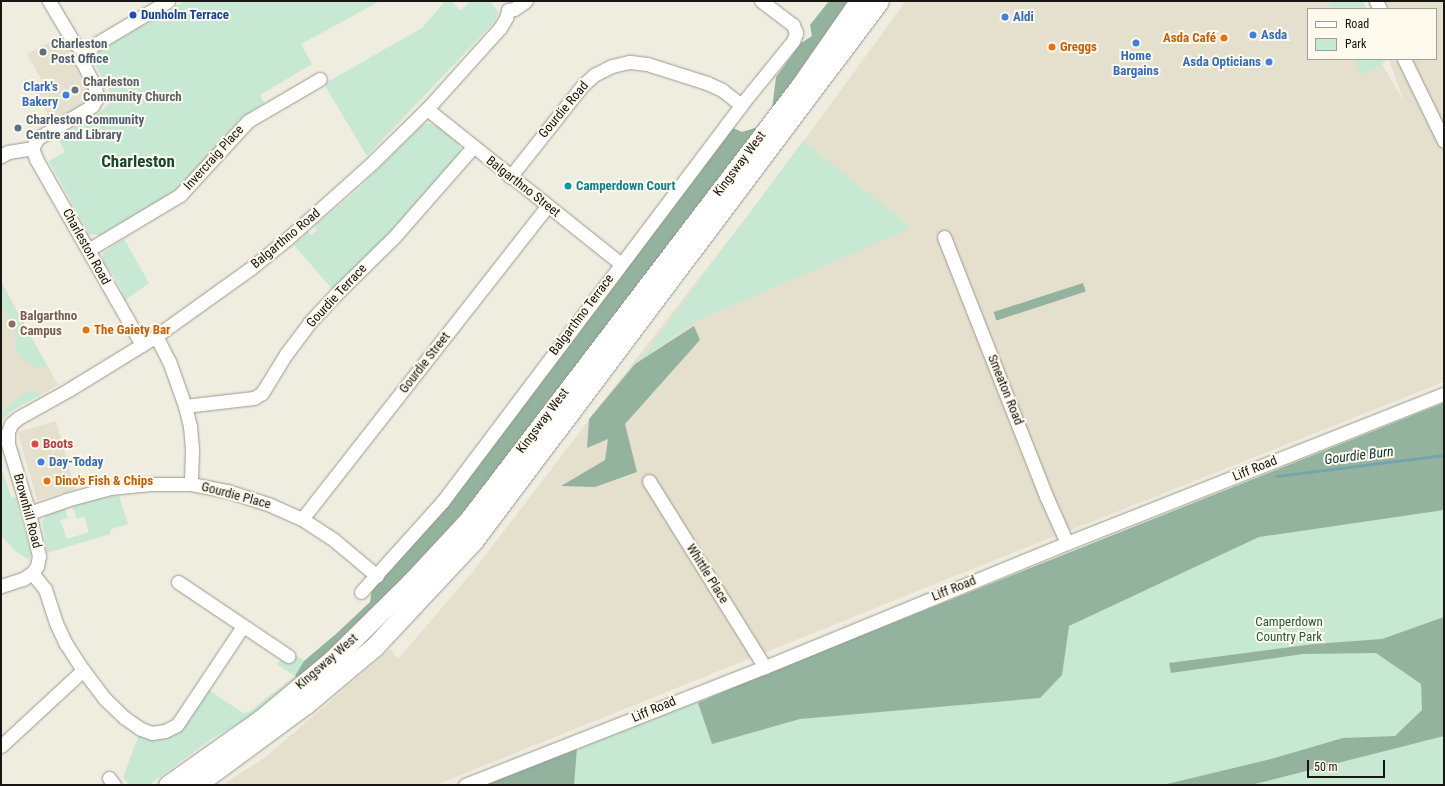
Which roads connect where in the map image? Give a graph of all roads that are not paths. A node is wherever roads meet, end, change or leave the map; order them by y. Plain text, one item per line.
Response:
1 (49, 1) edge
2 (526, 1) edge
3 (761, 1) edge
4 (859, 1) edge
5 (879, 1) edge
6 (161, 3) edge
7 (505, 6) edge
8 (84, 51) junction
9 (1404, 60) edge
10 (320, 79) dead end
11 (742, 105) junction
12 (427, 108) junction
13 (1444, 141) edge
14 (473, 147) junction
15 (32, 148) junction
16 (1, 156) edge
17 (510, 177) junction
18 (547, 206) junction
19 (944, 237) dead end
20 (88, 250) junction
21 (621, 264) junction
22 (156, 336) junction
23 (142, 345) junction
24 (1444, 394) edge
25 (185, 406) junction
26 (4, 434) edge
27 (649, 481) dead end
28 (191, 484) junction
29 (29, 513) junction
30 (302, 519) junction
31 (1067, 543) junction
32 (32, 573) junction
33 (377, 576) junction
34 (178, 582) dead end
35 (1, 586) edge
36 (361, 592) dead end
37 (242, 626) junction
38 (288, 656) dead end
39 (765, 667) junction
40 (83, 670) junction
41 (1, 746) edge
42 (168, 785) edge
43 (196, 785) edge
44 (465, 785) edge

1 - 8 street
2 - 7 street, Balgarthno Road
3 - 11 street, Balgarthno Terrace
4 - 42 highway, Kingsway West
5 - 43 highway, Kingsway West
6 - 8 street
7 - 12 street, Balgarthno Road
8 - 15 street
9 - 13 street
10 - 20 street, Invercraig Place
11 - 17 street, Gourdie Road
11 - 21 street, Balgarthno Terrace
12 - 14 street, Balgarthno Street
12 - 22 street, Balgarthno Road
14 - 17 street, Balgarthno Street
14 - 25 street, Gourdie Terrace
15 - 16 street
15 - 20 street, Charleston Road
17 - 18 street, Balgarthno Street
18 - 21 street, Balgarthno Street
18 - 30 street, Gourdie Street
19 - 31 street, Smeaton Road
20 - 23 street, Charleston Road
21 - 33 street, Balgarthno Terrace
22 - 23 street, Balgarthno Road
22 - 25 street
23 - 26 street, Balgarthno Road
24 - 31 street, Liff Road
25 - 28 street
26 - 29 street, Brownhill Road
27 - 39 street, Whittle Place
28 - 29 street, Gourdie Place
28 - 30 street, Gourdie Place
29 - 32 street, Brownhill Road
30 - 33 street, Gourdie Place
31 - 39 street, Liff Road
32 - 35 street
32 - 40 street
33 - 36 street, Balgarthno Terrace
34 - 37 street
37 - 38 street
37 - 40 street
39 - 44 street, Liff Road
40 - 41 street

